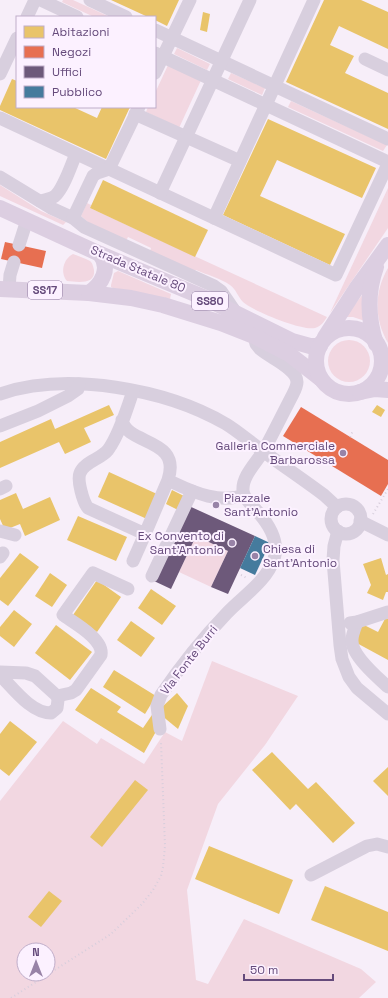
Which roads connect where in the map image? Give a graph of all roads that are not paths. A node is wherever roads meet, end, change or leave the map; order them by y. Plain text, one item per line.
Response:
1 (35, 0) edge
2 (41, 0) edge
3 (90, 0) edge
4 (190, 0) edge
5 (250, 0) edge
6 (314, 0) edge
7 (27, 16) edge
8 (75, 16) edge
9 (124, 16) edge
10 (156, 30) edge
11 (172, 38) junction
12 (16, 40) edge
13 (159, 55) edge
14 (365, 59) dead end
15 (221, 61) junction
16 (156, 68) edge
17 (388, 70) edge
18 (0, 74) edge
19 (213, 80) junction
20 (274, 86) junction
21 (266, 105) junction
22 (137, 111) edge
23 (0, 118) edge
24 (186, 137) junction
25 (388, 139) edge
26 (76, 154) junction
27 (240, 161) junction
28 (388, 163) edge
29 (109, 169) junction
30 (0, 177) edge
31 (160, 193) junction
32 (40, 201) junction
33 (0, 208) edge
34 (73, 218) junction
35 (214, 218) junction
36 (28, 220) junction
37 (19, 245) dead end
38 (384, 251) edge
39 (100, 254) junction
40 (14, 262) dead end
41 (4, 289) edge
42 (89, 293) junction
43 (236, 313) junction
44 (254, 336) junction
45 (321, 344) junction
46 (381, 350) edge
47 (321, 379) junction
48 (79, 384) junction
49 (387, 390) edge
50 (133, 391) junction
51 (359, 392) junction
52 (0, 394) edge
53 (122, 420) junction
54 (0, 426) edge
55 (263, 451) junction
56 (174, 483) dead end
57 (192, 490) junction
58 (244, 495) junction
59 (337, 507) junction
60 (364, 522) junction
61 (0, 531) edge
62 (338, 531) junction
63 (145, 534) junction
64 (15, 535) dead end
65 (388, 535) edge
66 (133, 561) dead end
67 (152, 576) dead end
68 (128, 589) dead end
69 (388, 612) edge
70 (357, 622) junction
71 (338, 623) junction
72 (0, 672) edge
73 (0, 675) edge
74 (388, 687) edge
75 (57, 696) junction
76 (388, 714) edge
77 (160, 728) road end
78 (388, 847) edge
79 (311, 875) dead end

1 - 7 street
2 - 8 street
3 - 9 street
4 - 11 street
5 - 15 street
6 - 20 street
10 - 11 street
11 - 13 street
11 - 15 street
12 - 18 street
13 - 16 street
13 - 19 street
14 - 17 street
15 - 19 street
15 - 20 street
19 - 21 street
19 - 24 street
20 - 21 street
20 - 25 street
21 - 27 street
21 - 28 street
22 - 24 street
22 - 29 street
23 - 26 street
24 - 27 street
24 - 31 street
26 - 29 street
26 - 32 street
27 - 35 street
28 - 35 street
29 - 31 street
29 - 34 street
30 - 32 street
31 - 35 street
32 - 34 street
33 - 36 main road, Strada Statale 80 / SS80
34 - 43 street
36 - 37 street
36 - 39 main road, Strada Statale 80 / SS80
38 - 45 main road
38 - 46 main road
39 - 42 main road
39 - 43 main road, Strada Statale 80 / SS80
40 - 41 street
41 - 42 main road, SS17
42 - 44 main road, SS17
43 - 45 main road, Strada Statale 80 / SS80
44 - 47 main road, SS17
44 - 55 street
45 - 46 main road
45 - 47 main road
46 - 51 main road
47 - 51 main road
48 - 50 street
48 - 52 street
48 - 54 street
49 - 51 main road
50 - 53 street
50 - 55 street
53 - 63 street
53 - 63 street
55 - 58 street
55 - 59 street
56 - 57 street
57 - 58 street
57 - 67 street
58 - 77 street, Via Fonte Burri
59 - 60 street
59 - 62 street
60 - 62 street
60 - 65 street
61 - 64 street
62 - 71 street
63 - 66 street
68 - 75 street
69 - 70 street
70 - 71 street
70 - 74 street
71 - 76 street
72 - 75 street
73 - 75 street
78 - 79 street

